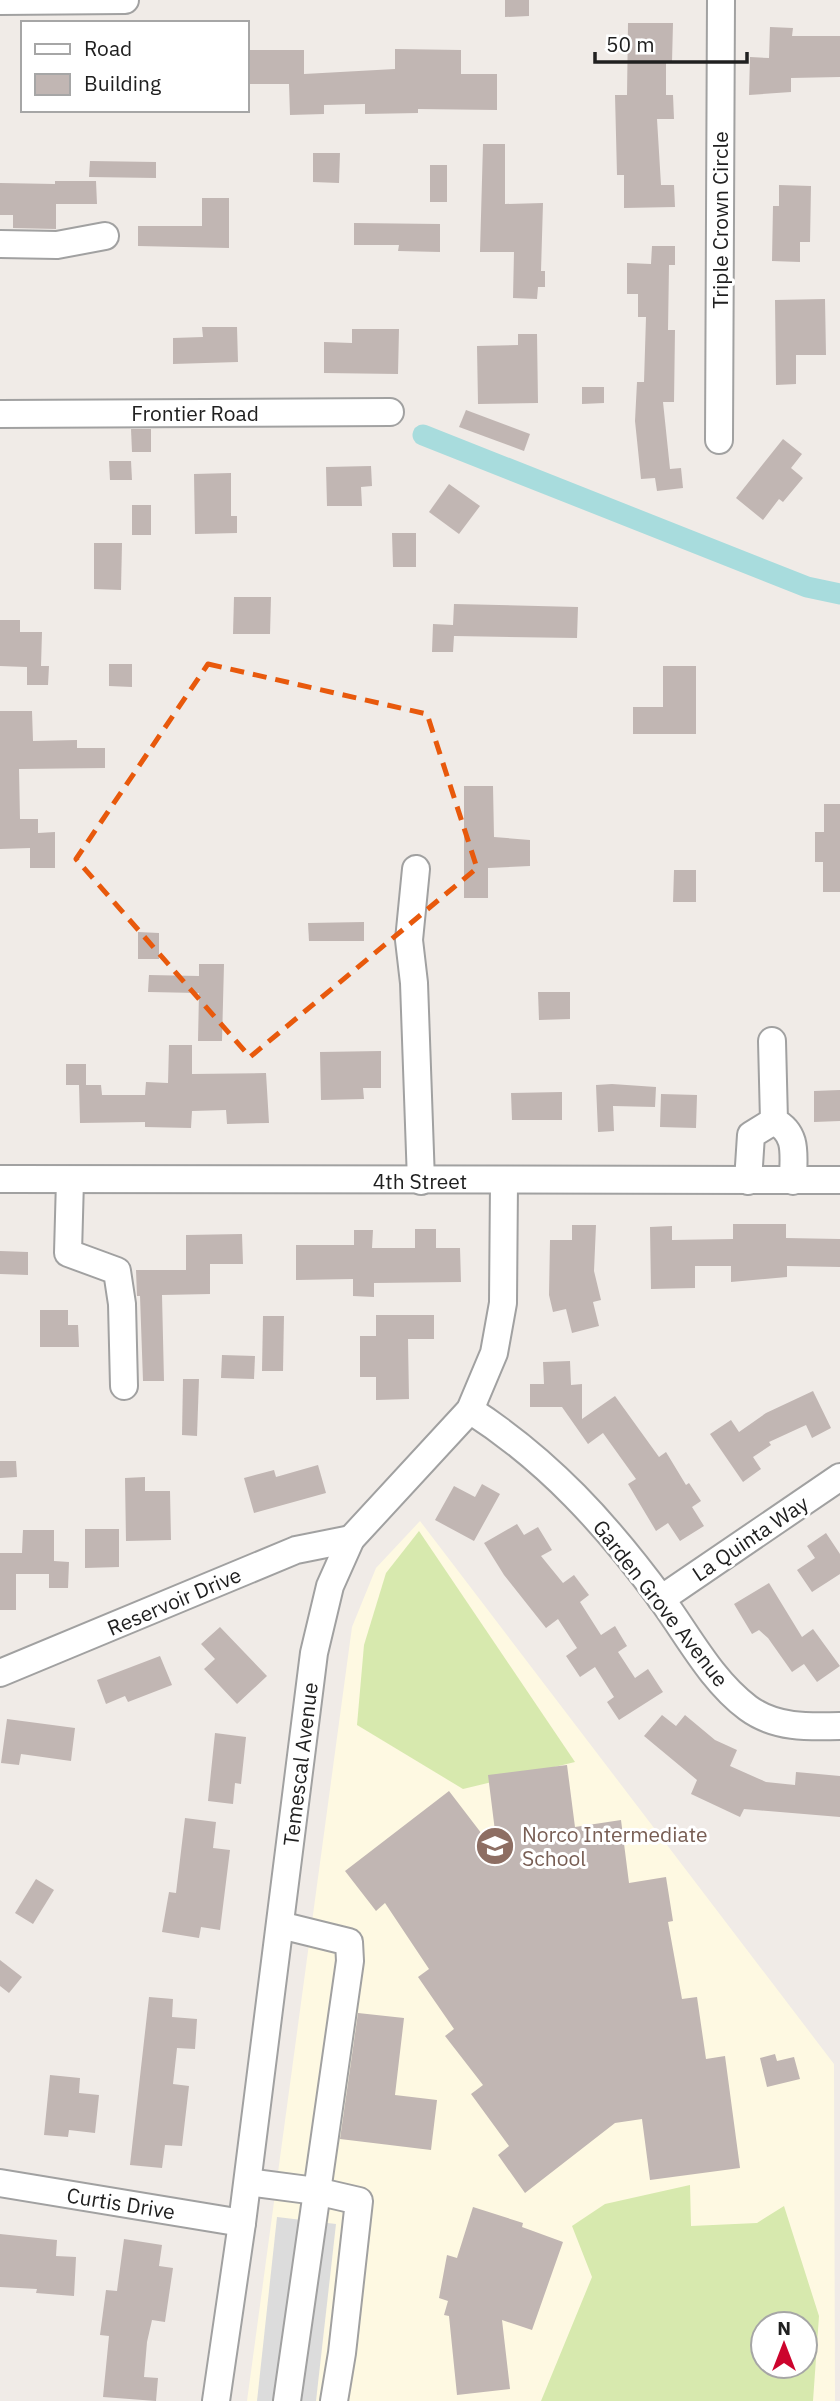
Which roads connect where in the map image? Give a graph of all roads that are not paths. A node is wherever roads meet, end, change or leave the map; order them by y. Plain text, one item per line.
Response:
1 (125, 0) edge
2 (721, 0) edge
3 (0, 1) edge
4 (105, 236) dead end
5 (0, 244) edge
6 (390, 412) dead end
7 (0, 414) edge
8 (719, 440) dead end
9 (416, 869) dead end
10 (772, 1041) dead end
11 (774, 1121) junction
12 (0, 1179) edge
13 (70, 1180) junction
14 (840, 1180) edge
15 (421, 1181) junction
16 (748, 1181) junction
17 (793, 1181) junction
18 (504, 1182) junction
19 (124, 1386) dead end
20 (470, 1410) junction
21 (840, 1478) edge
22 (351, 1539) junction
23 (661, 1599) junction
24 (0, 1673) edge
25 (840, 1726) edge
26 (280, 1926) junction
27 (248, 2182) junction
28 (0, 2183) edge
29 (316, 2191) junction
30 (242, 2223) junction
31 (216, 2401) edge
32 (287, 2401) edge
33 (334, 2401) edge

1 - 3 street
2 - 8 street, Triple Crown Circle
4 - 5 street
6 - 7 street, Frontier Road
9 - 15 street
10 - 11 street
11 - 16 street
11 - 17 street
12 - 13 street, 4th Street
13 - 15 street, 4th Street
13 - 19 street
14 - 17 street, 4th Street
15 - 18 street, 4th Street
16 - 17 street, 4th Street
16 - 18 street, 4th Street
18 - 20 street, Temescal Avenue
20 - 22 street, Temescal Avenue
20 - 23 street, Garden Grove Avenue
21 - 23 street, La Quinta Way
22 - 24 street, Reservoir Drive
22 - 26 street, Temescal Avenue
23 - 25 street, Garden Grove Avenue
26 - 27 street, Temescal Avenue
26 - 29 street
27 - 29 street
27 - 30 street, Temescal Avenue
28 - 30 street, Curtis Drive
29 - 32 street
29 - 33 street
30 - 31 street, Temescal Avenue

